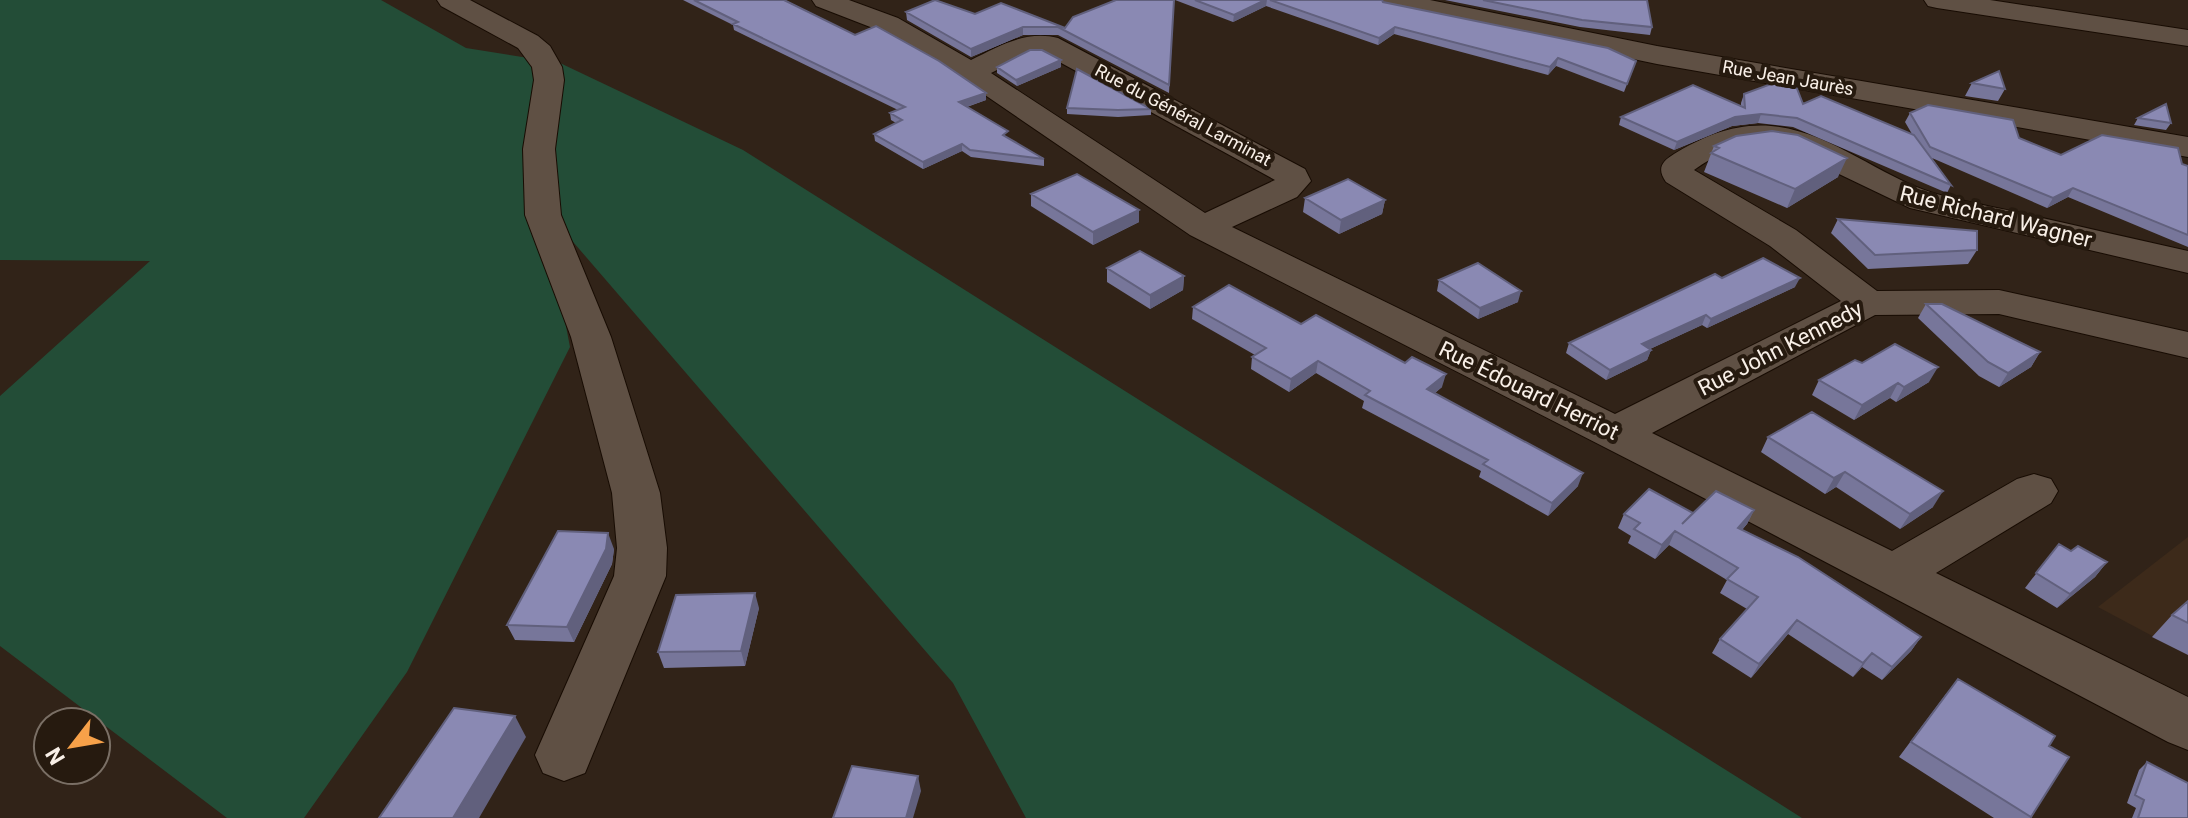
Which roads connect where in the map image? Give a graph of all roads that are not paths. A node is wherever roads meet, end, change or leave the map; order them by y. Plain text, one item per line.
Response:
1 (450, 0) edge
2 (825, 0) edge
3 (1391, 0) edge
4 (1937, 0) edge
5 (881, 12) edge
6 (2188, 38) edge
7 (971, 71) junction
8 (2188, 147) edge
9 (1203, 227) junction
10 (2188, 262) edge
11 (1868, 303) junction
12 (2188, 345) edge
13 (1615, 433) junction
14 (2034, 491) dead end
15 (1894, 574) junction
16 (2188, 725) edge
17 (564, 755) dead end

1 - 17 street
2 - 5 street, Rue Édouard Herriot
3 - 8 street, Rue Jean Jaurès
4 - 6 street
5 - 7 street, Rue Édouard Herriot
7 - 9 street, Rue Édouard Herriot
7 - 9 street, Rue du Général Larminat
9 - 13 street, Rue Édouard Herriot
10 - 11 street, Rue Richard Wagner
11 - 12 street, Rue John Kennedy
11 - 13 street, Rue John Kennedy
13 - 15 street, Rue Édouard Herriot
14 - 15 street
15 - 16 street, Rue Édouard Herriot

